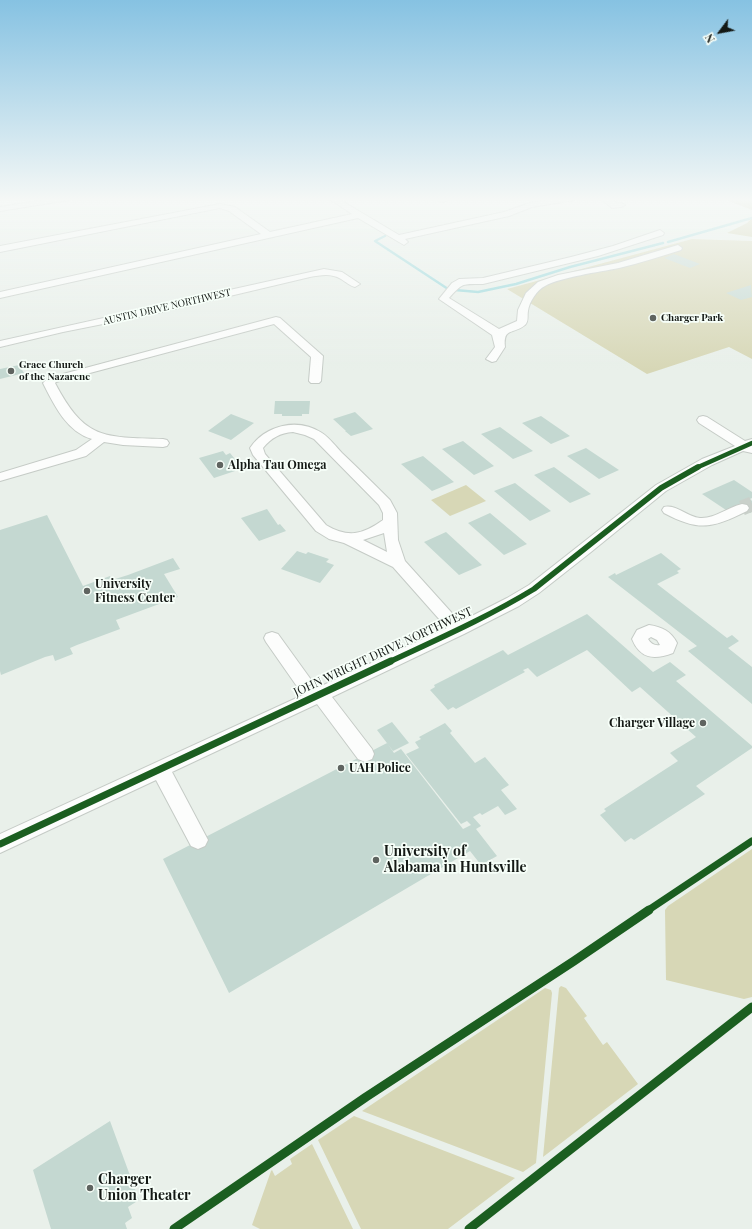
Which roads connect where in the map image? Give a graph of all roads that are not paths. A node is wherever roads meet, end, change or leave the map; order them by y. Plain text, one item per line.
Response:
1 (176, 255) edge
2 (590, 255) edge
3 (653, 255) edge
4 (355, 284) dead end
5 (0, 294) edge
6 (499, 338) junction
7 (0, 344) edge
8 (492, 359) dead end
9 (315, 381) dead end
10 (703, 420) dead end
11 (101, 439) junction
12 (163, 443) dead end
13 (750, 446) edge
14 (0, 477) edge
15 (742, 508) tunnel mouth
16 (669, 510) dead end
17 (390, 522) junction
18 (348, 540) junction
19 (398, 563) junction
20 (458, 630) junction
21 (272, 638) dead end
22 (317, 695) junction
23 (366, 754) dead end
24 (160, 768) junction
25 (198, 840) dead end
26 (0, 844) edge

1 - 5 street
2 - 6 street
3 - 6 street
4 - 7 street, AUSTIN DRIVE NORTHWEST
6 - 8 street
9 - 11 street
10 - 13 street
11 - 12 street
11 - 14 street
13 - 20 street, JOHN WRIGHT DRIVE NORTHWEST
15 - 16 street
17 - 18 street
17 - 18 street
17 - 19 street
18 - 19 street
19 - 20 street
20 - 22 street, JOHN WRIGHT DRIVE NORTHWEST
21 - 22 street
22 - 23 street
22 - 24 street, JOHN WRIGHT DRIVE NORTHWEST
24 - 25 street
24 - 26 street, JOHN WRIGHT DRIVE NORTHWEST

